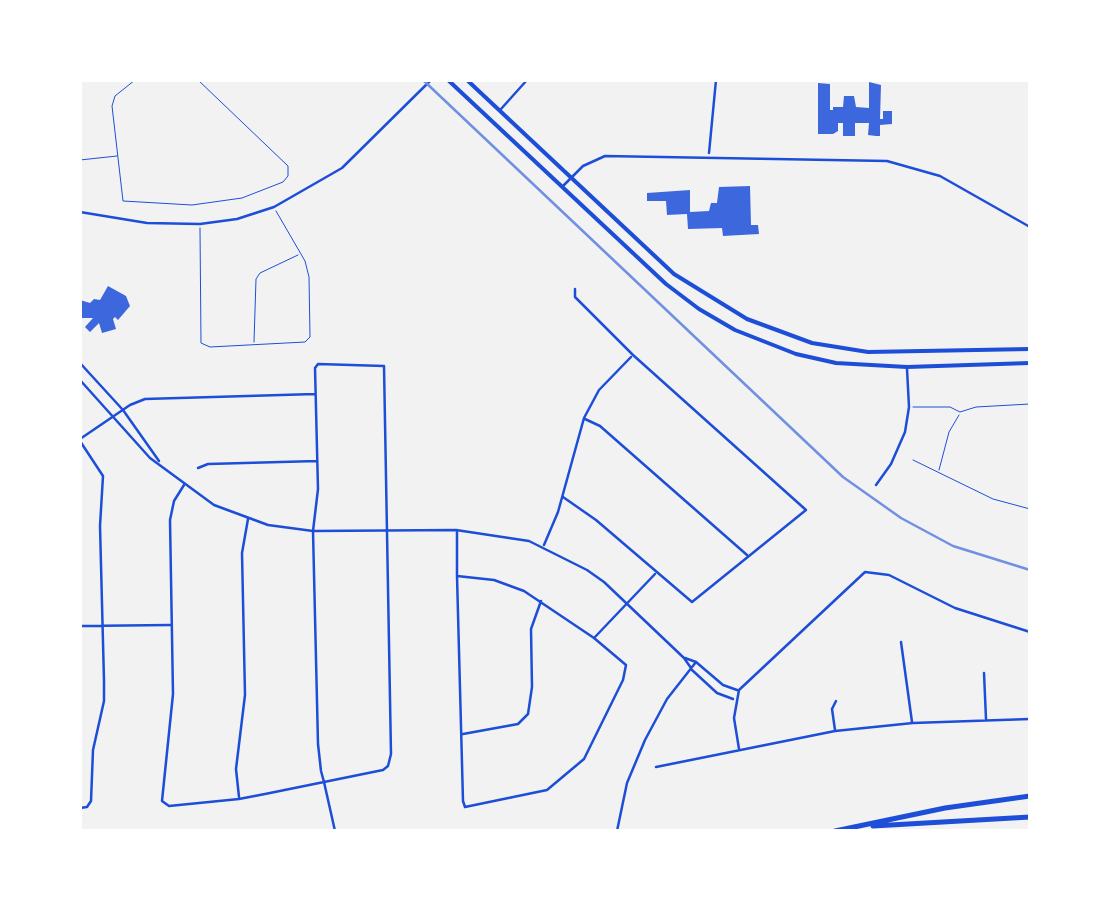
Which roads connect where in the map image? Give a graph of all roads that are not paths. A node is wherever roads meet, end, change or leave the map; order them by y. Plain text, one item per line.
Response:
1 (135, 80) edge
2 (198, 80) edge
3 (431, 80) edge
4 (448, 80) edge
5 (467, 80) edge
6 (527, 80) edge
7 (716, 80) edge
8 (500, 110) junction
9 (118, 156) junction
10 (709, 156) junction
11 (80, 160) edge
12 (570, 178) junction
13 (561, 188) junction
14 (274, 207) junction
15 (80, 212) edge
16 (200, 224) junction
17 (1030, 227) edge
18 (300, 254) junction
19 (674, 274) junction
20 (666, 284) junction
21 (575, 289) dead end
22 (782, 334) junction
23 (254, 346) junction
24 (778, 348) junction
25 (1030, 349) edge
26 (907, 353) junction
27 (633, 355) junction
28 (80, 364) edge
29 (1030, 364) edge
30 (907, 367) junction
31 (80, 380) edge
32 (315, 394) junction
33 (1030, 404) edge
34 (910, 408) junction
35 (123, 410) junction
36 (960, 412) junction
37 (112, 418) junction
38 (584, 418) junction
39 (80, 440) edge
40 (913, 460) dead end
41 (318, 461) junction
42 (159, 462) junction
43 (198, 468) dead end
44 (939, 471) junction
45 (184, 485) junction
46 (876, 485) dead end
47 (563, 497) junction
48 (1030, 508) edge
49 (248, 519) junction
50 (456, 530) junction
51 (312, 531) junction
52 (386, 531) junction
53 (543, 546) junction
54 (748, 556) junction
55 (656, 572) junction
56 (458, 576) junction
57 (541, 602) junction
58 (626, 604) junction
59 (172, 625) junction
60 (80, 626) edge
61 (102, 626) junction
62 (1030, 632) edge
63 (594, 638) junction
64 (901, 642) dead end
65 (684, 658) junction
66 (696, 662) junction
67 (691, 668) junction
68 (984, 673) dead end
69 (739, 690) junction
70 (736, 700) junction
71 (836, 700) dead end
72 (1030, 719) edge
73 (986, 720) junction
74 (912, 723) junction
75 (835, 731) junction
76 (462, 734) junction
77 (740, 749) junction
78 (656, 767) dead end
79 (324, 782) junction
80 (1030, 796) edge
81 (240, 799) junction
82 (80, 808) edge
83 (1030, 818) edge
84 (335, 831) edge
85 (617, 831) edge
86 (834, 831) edge

1 - 9 lane
2 - 9 lane
3 - 14 street
4 - 13 main road
5 - 8 main road
6 - 8 street
7 - 10 street
8 - 12 main road
9 - 11 lane
10 - 12 street
10 - 17 street
12 - 13 street
12 - 19 main road
13 - 20 main road
14 - 16 street
14 - 18 lane
15 - 16 street
16 - 23 lane
18 - 23 lane
18 - 23 lane
19 - 20 main road
19 - 22 main road
20 - 24 main road
21 - 27 street
22 - 24 main road
22 - 26 main road
24 - 30 main road
25 - 26 main road
26 - 30 main road
27 - 38 street
27 - 54 street
28 - 35 street
29 - 30 main road
30 - 34 street
31 - 37 street
32 - 35 street
32 - 41 street
32 - 52 street
33 - 36 lane
34 - 36 lane
34 - 46 street
35 - 37 street
35 - 42 street
36 - 44 lane
37 - 39 street
37 - 42 street
38 - 47 street
38 - 54 street
39 - 61 street
40 - 44 lane
41 - 43 street
41 - 51 street
42 - 45 street
44 - 48 lane
45 - 49 street
45 - 59 street
47 - 53 street
47 - 55 street
49 - 51 street
49 - 81 street
50 - 52 street
50 - 53 street
50 - 56 street
51 - 52 street
51 - 79 street
52 - 79 street
53 - 58 street
54 - 55 street
55 - 58 street
56 - 57 street
56 - 76 street
57 - 63 street
57 - 76 street
58 - 63 street
58 - 65 street
59 - 61 street
59 - 81 street
60 - 61 street
61 - 82 street
62 - 69 street
63 - 76 street
64 - 74 street
65 - 66 street
65 - 67 street
66 - 67 street
66 - 69 street
67 - 70 street
67 - 85 street
68 - 73 street
69 - 70 street
70 - 77 street
71 - 75 street
72 - 73 street
73 - 74 street
74 - 75 street
75 - 77 street
77 - 78 street
79 - 81 street
79 - 84 street
80 - 86 highway
83 - 86 highway

